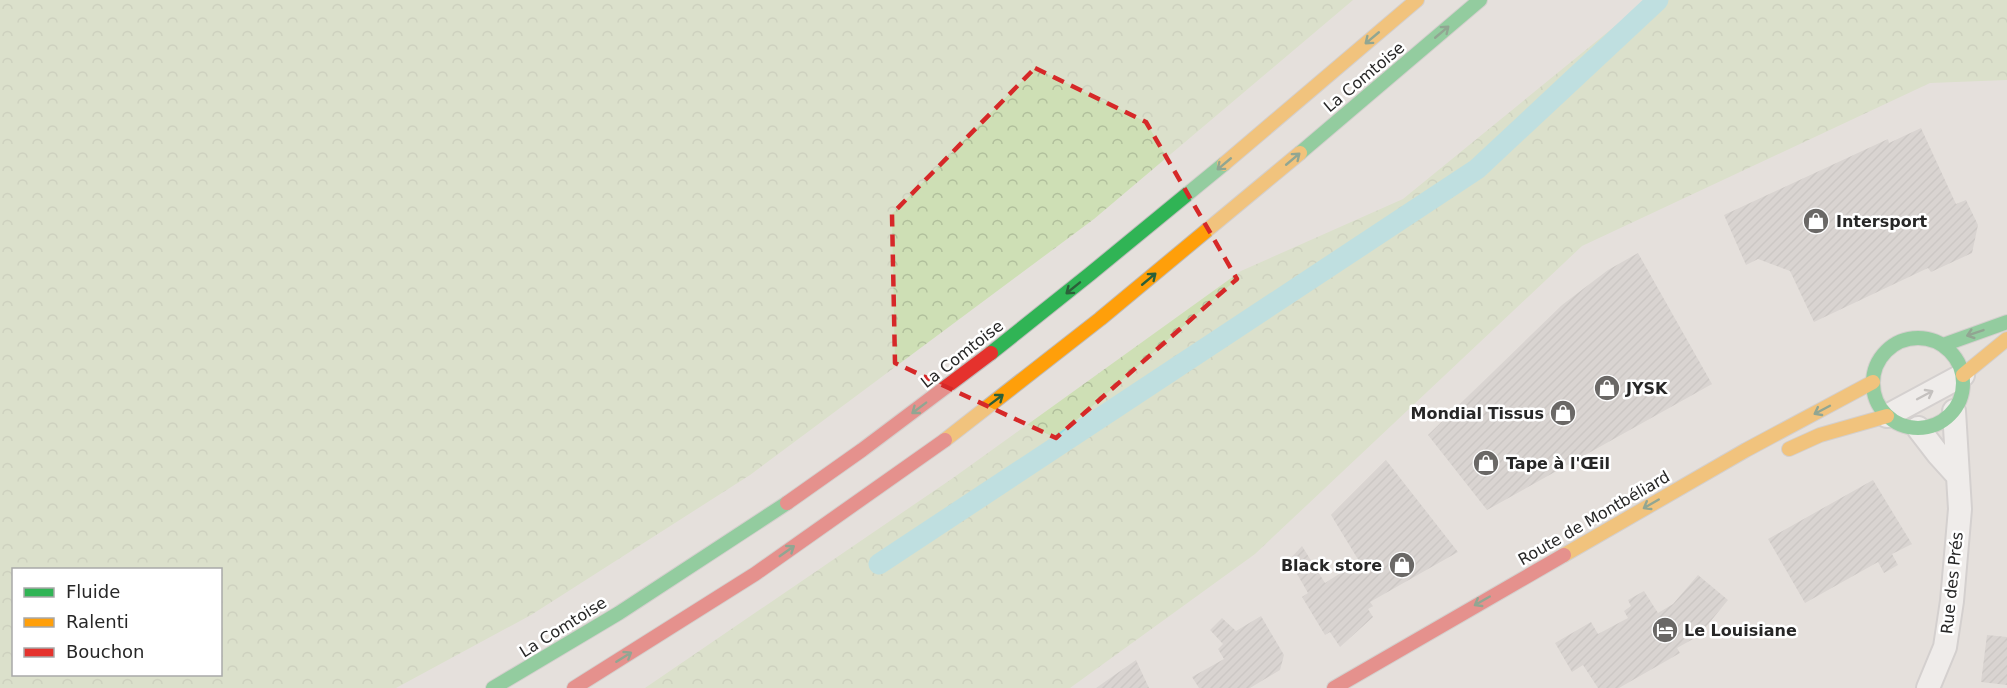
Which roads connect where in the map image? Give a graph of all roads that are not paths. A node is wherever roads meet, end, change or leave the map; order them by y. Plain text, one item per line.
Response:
1 (1417, 0) edge
2 (1480, 0) edge
3 (2007, 322) edge
4 (2007, 339) edge
5 (1943, 345) junction
6 (1963, 375) junction
7 (1873, 382) junction
8 (1954, 411) junction
9 (1887, 416) junction
10 (1918, 428) junction
11 (1779, 453) dead end
12 (1957, 475) junction
13 (493, 688) edge
14 (574, 688) edge
15 (1334, 688) edge
16 (1928, 688) edge

1 -> 13 main road, La Comtoise
14 -> 2 main road, La Comtoise
3 -> 5 main road
4 - 6 main road
5 - 6 main road
5 - 7 main road
6 - 8 main road
9 -> 6 street
7 - 9 main road
7 -> 15 main road, Route de Montbéliard
8 - 10 main road
8 - 12 street, Rue des Prés
9 - 10 main road
9 - 11 main road
10 - 12 street
12 - 16 street, Rue des Prés

